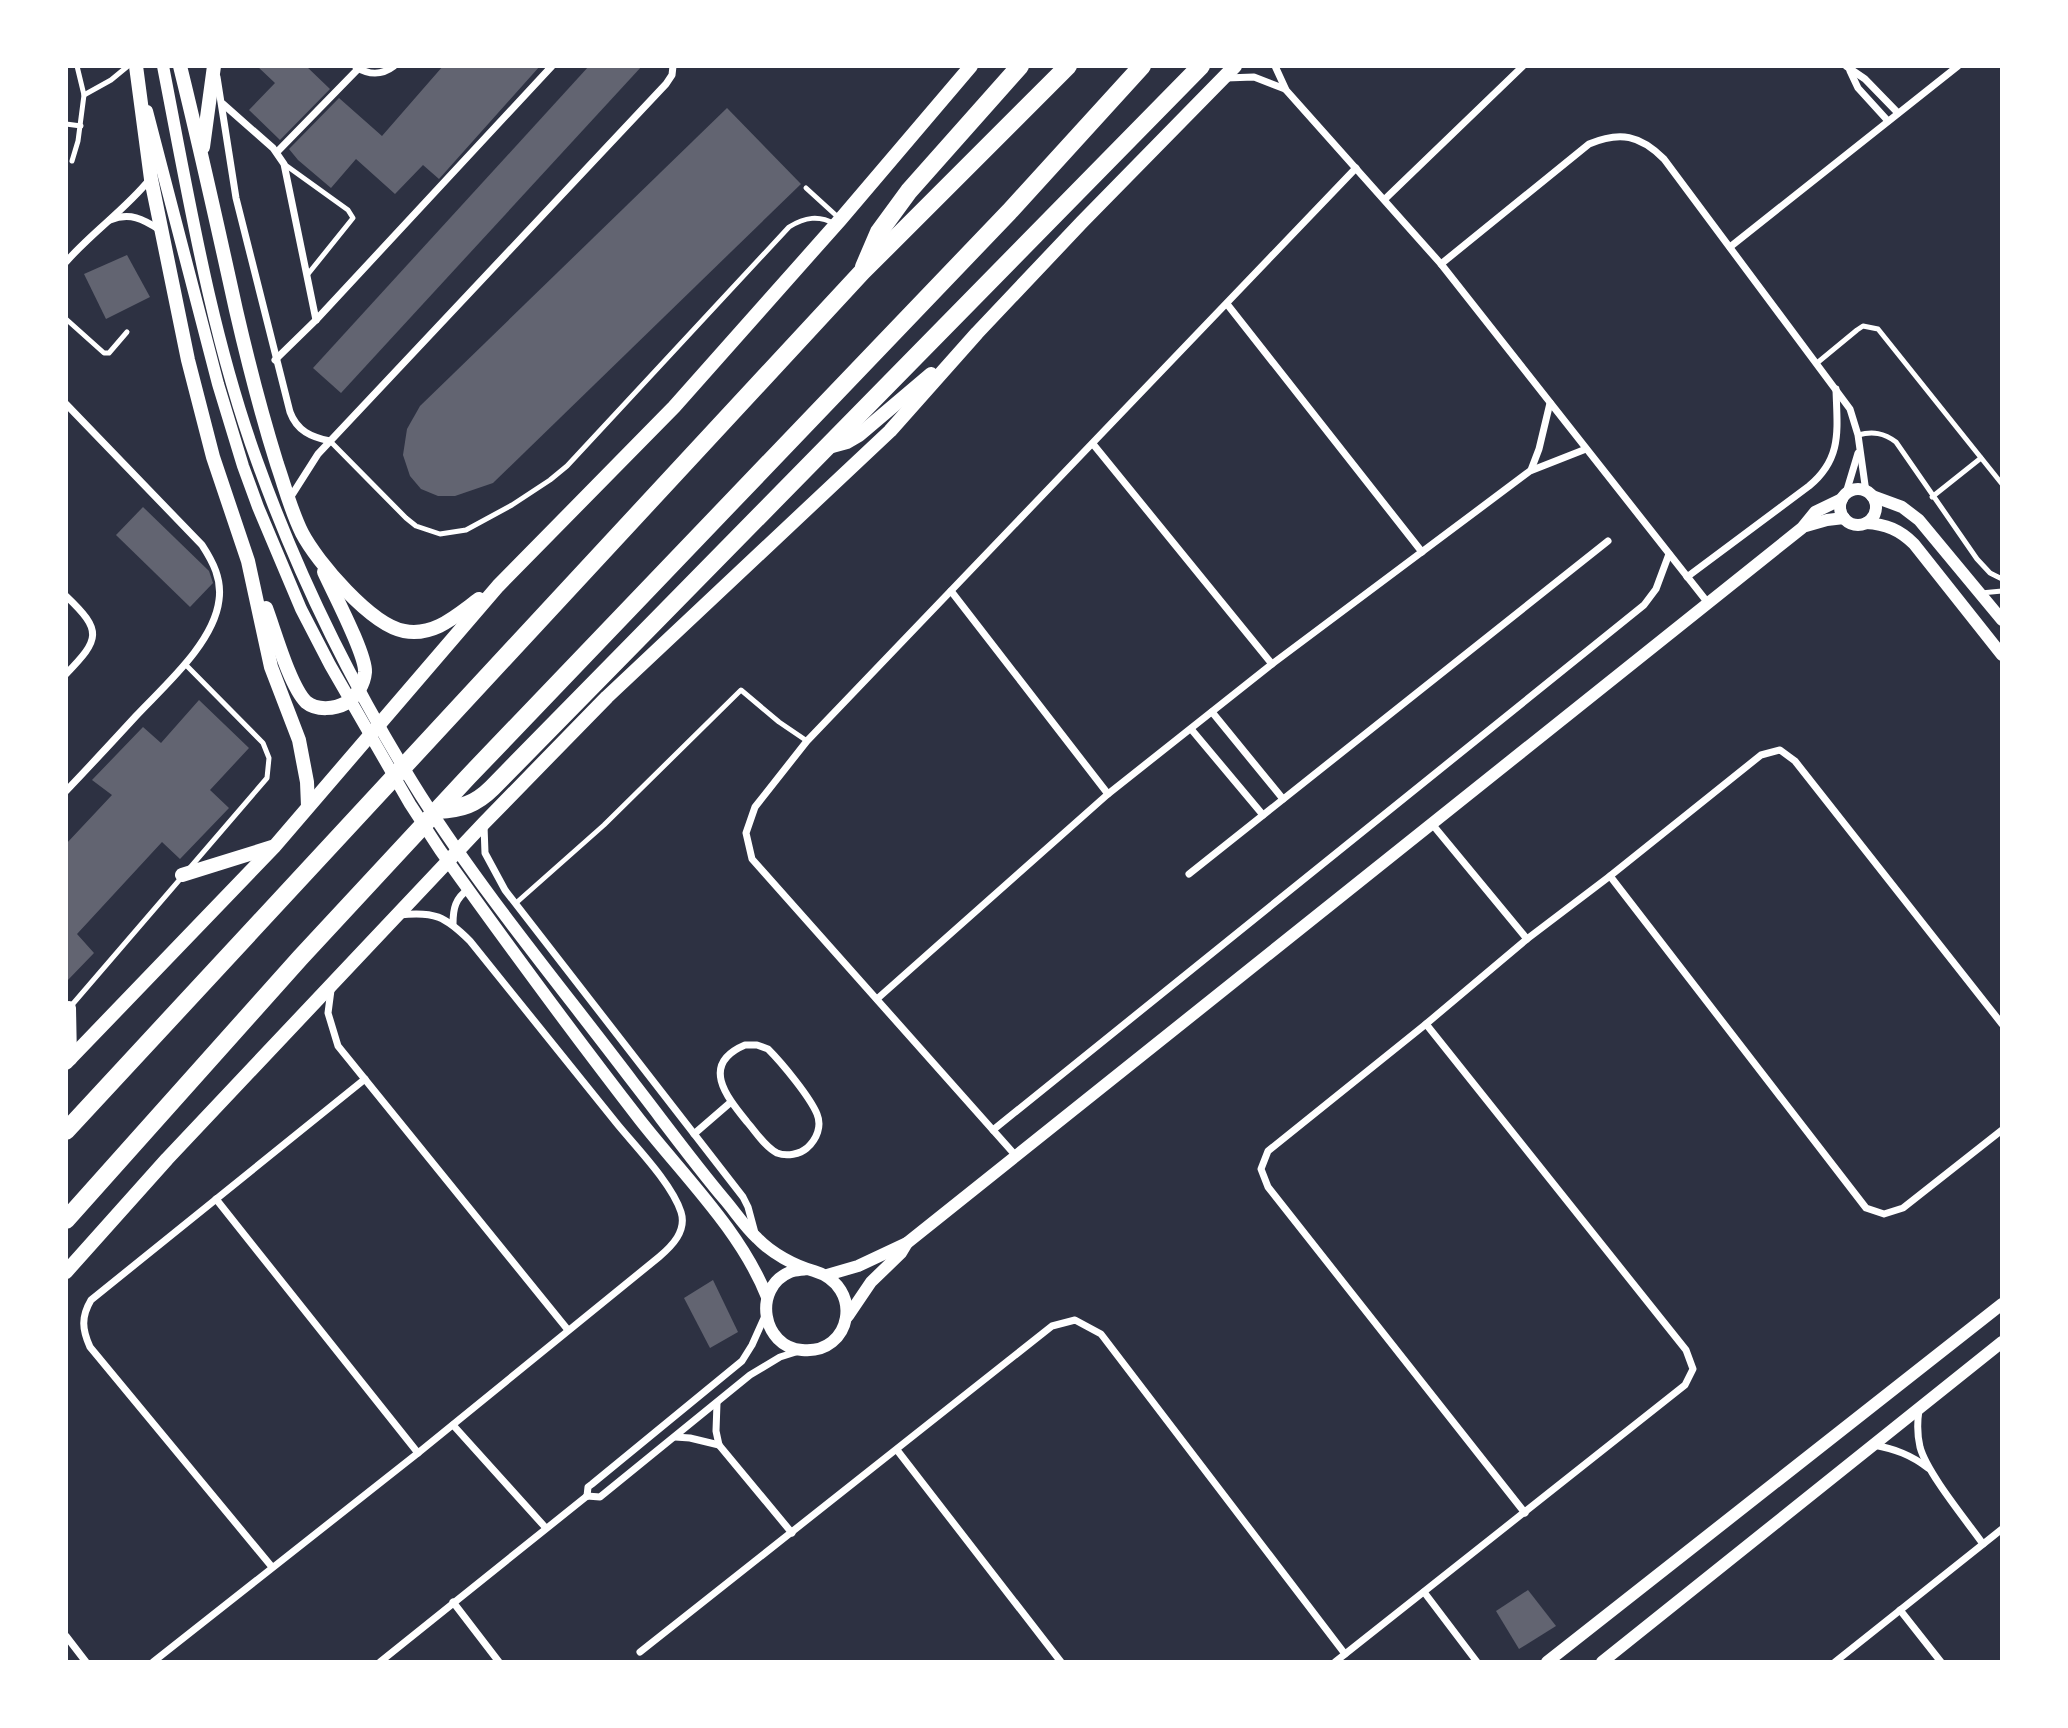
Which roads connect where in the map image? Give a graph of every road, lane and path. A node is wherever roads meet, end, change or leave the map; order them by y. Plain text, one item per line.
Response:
1 (77, 66) edge
2 (163, 66) edge
3 (180, 66) edge
4 (214, 66) edge
5 (394, 66) edge
6 (552, 66) edge
7 (673, 66) edge
8 (971, 66) edge
9 (1020, 66) edge
10 (1068, 66) edge
11 (1142, 66) edge
12 (1201, 66) edge
13 (1235, 66) edge
14 (1275, 66) edge
15 (1523, 66) edge
16 (1958, 66) edge
17 (357, 68) edge
18 (1848, 68) edge
19 (134, 70) edge
20 (1224, 78) junction
21 (1286, 90) junction
22 (84, 95) junction
23 (223, 104) junction
24 (1898, 113) junction
25 (1888, 121) junction
26 (66, 124) edge
27 (81, 126) junction
28 (277, 152) junction
29 (202, 155) junction
30 (72, 161) dead end
31 (284, 164) junction
32 (1356, 168) junction
33 (150, 179) junction
34 (806, 188) dead end
35 (1385, 199) junction
36 (107, 222) junction
37 (838, 222) junction
38 (160, 230) junction
39 (1730, 247) junction
40 (66, 262) edge
41 (1441, 264) junction
42 (862, 272) junction
43 (308, 274) junction
44 (1227, 304) junction
45 (66, 318) edge
46 (316, 320) junction
47 (127, 332) dead end
48 (978, 333) junction
49 (275, 360) junction
50 (1817, 363) junction
51 (1836, 389) junction
52 (1550, 403) junction
53 (66, 404) edge
54 (1858, 435) junction
55 (330, 441) junction
56 (1093, 444) junction
57 (824, 448) junction
58 (1586, 449) junction
59 (1859, 449) junction
60 (1981, 458) junction
61 (1530, 471) junction
62 (2001, 484) edge
63 (1869, 494) junction
64 (1844, 496) junction
65 (1932, 497) junction
66 (289, 501) junction
67 (1844, 518) junction
68 (1866, 523) junction
69 (1802, 528) junction
70 (1608, 541) dead end
71 (1422, 552) junction
72 (1669, 554) junction
73 (248, 561) junction
74 (318, 561) junction
75 (1687, 577) junction
76 (2001, 579) edge
77 (498, 586) junction
78 (951, 591) junction
79 (2001, 591) edge
80 (1981, 593) junction
81 (66, 596) edge
82 (1708, 603) junction
83 (2001, 620) edge
84 (2001, 655) edge
85 (185, 664) junction
86 (1272, 664) junction
87 (66, 674) edge
88 (1212, 712) junction
89 (1191, 729) junction
90 (807, 741) junction
91 (66, 791) edge
92 (1108, 794) junction
93 (1283, 799) junction
94 (309, 806) junction
95 (438, 810) junction
96 (1263, 816) junction
97 (484, 823) junction
98 (1432, 824) junction
99 (274, 847) junction
100 (1189, 874) dead end
101 (181, 875) junction
102 (1610, 876) junction
103 (505, 890) junction
104 (516, 904) junction
105 (399, 915) junction
106 (453, 924) junction
107 (1527, 939) junction
108 (331, 986) junction
109 (877, 999) junction
110 (68, 1009) edge
111 (1426, 1024) junction
112 (2001, 1024) edge
113 (69, 1061) edge
114 (365, 1079) junction
115 (731, 1102) junction
116 (993, 1130) junction
117 (2001, 1130) edge
118 (66, 1132) edge
119 (694, 1134) junction
120 (1016, 1156) junction
121 (216, 1199) junction
122 (71, 1215) edge
123 (66, 1227) edge
124 (755, 1237) junction
125 (907, 1243) junction
126 (806, 1269) junction
127 (66, 1272) edge
128 (827, 1275) junction
129 (767, 1297) junction
130 (2001, 1304) edge
131 (765, 1314) junction
132 (848, 1316) junction
133 (568, 1330) junction
134 (2001, 1342) edge
135 (799, 1351) junction
136 (717, 1403) junction
137 (1920, 1405) junction
138 (453, 1425) junction
139 (674, 1437) junction
140 (719, 1445) junction
141 (1874, 1445) junction
142 (897, 1450) junction
143 (418, 1453) junction
144 (1931, 1471) junction
145 (587, 1496) junction
146 (1525, 1513) junction
147 (545, 1527) junction
148 (2001, 1529) edge
149 (792, 1533) junction
150 (1983, 1544) junction
151 (271, 1567) junction
152 (1424, 1592) junction
153 (453, 1602) junction
154 (1900, 1610) junction
155 (66, 1636) edge
156 (639, 1653) dead end
157 (1345, 1654) junction
158 (1473, 1659) edge
159 (86, 1661) edge
160 (153, 1661) edge
161 (380, 1661) edge
162 (499, 1661) edge
163 (1061, 1661) edge
164 (1335, 1661) edge
165 (1547, 1661) edge
166 (1602, 1661) edge
167 (1835, 1661) edge
168 (1941, 1661) edge

1 - 22 lane
2 - 124 street
3 - 29 main road
4 - 23 street
4 - 29 main road
5 - 17 street
6 - 46 street
7 - 55 street
8 - 37 main road
9 - 42 highway
10 - 42 highway
11 - 95 highway
12 - 57 highway
13 - 20 main road
14 - 21 street
15 - 35 street
16 - 24 street
17 - 28 street
18 - 24 street
18 - 25 street
19 - 22 lane
19 - 33 main road
19 - 129 street
20 - 21 street
20 - 48 main road
21 - 32 street
22 - 27 lane
23 - 28 street
23 - 49 street
24 - 25 street
25 - 39 street
26 - 27 lane
27 - 30 lane
28 - 31 street
29 - 66 main road
31 - 43 street
31 - 43 lane
32 - 35 street
32 - 44 street
33 - 36 street
33 - 38 main road
34 - 37 lane
35 - 41 street
36 - 38 street
36 - 40 street
37 - 55 lane
37 - 77 main road
38 - 73 main road
39 - 41 street
39 - 50 street
41 - 52 street
42 - 118 highway
43 - 46 street
44 - 56 street
44 - 71 street
45 - 47 lane
46 - 49 street
48 - 57 main road
48 - 97 main road
49 - 55 street
50 - 51 street
50 - 60 lane
51 - 54 street
51 - 75 street
52 - 58 street
52 - 61 street
53 - 85 street
54 - 59 street
54 - 65 lane
55 - 66 street
56 - 78 street
56 - 86 street
57 - 95 highway
58 - 61 street
58 - 72 street
59 - 63 street
59 - 64 street
60 - 62 lane
60 - 65 lane
61 - 71 street
63 - 64 street
63 - 68 street
63 - 80 street
64 - 67 street
64 - 69 street
65 - 76 lane
66 - 74 main road
67 - 68 street
67 - 69 street
68 - 84 street
69 - 82 street
70 - 93 street
71 - 86 street
72 - 75 street
72 - 116 street
73 - 74 main road
73 - 94 main road
74 - 77 main road
75 - 82 street
77 - 94 main road
78 - 90 street
78 - 92 street
79 - 80 lane
80 - 83 street
81 - 87 street
82 - 98 street
85 - 91 street
85 - 101 lane
86 - 88 street
88 - 89 street
88 - 93 street
89 - 92 street
89 - 96 street
90 - 104 lane
90 - 109 street
92 - 109 street
93 - 96 street
94 - 99 main road
95 - 122 highway
96 - 100 street
97 - 103 street
97 - 105 main road
98 - 107 street
98 - 120 street
99 - 101 main road
99 - 113 main road
101 - 110 lane
102 - 107 street
102 - 112 street
102 - 117 street
103 - 104 street
103 - 106 street
104 - 119 street
105 - 106 street
105 - 108 main road
106 - 133 street
107 - 111 street
108 - 114 street
108 - 127 main road
109 - 116 street
110 - 113 main road
111 - 146 street
111 - 146 street
114 - 121 street
114 - 133 street
115 - 115 street
115 - 119 street
116 - 120 street
119 - 124 street
120 - 125 street
121 - 143 street
121 - 151 street
122 - 123 highway
124 - 126 street
125 - 128 street
125 - 132 street
126 - 128 street
126 - 129 street
128 - 132 street
129 - 131 street
130 - 165 street
131 - 135 street
131 - 145 street
132 - 135 street
133 - 138 street
134 - 137 street
135 - 136 street
136 - 139 street
136 - 140 street
137 - 141 street
137 - 144 street
138 - 143 street
138 - 147 street
139 - 140 street
139 - 145 street
140 - 149 street
141 - 144 street
141 - 166 street
142 - 149 street
142 - 157 street
142 - 163 street
143 - 151 street
144 - 150 street
145 - 147 street
146 - 152 street
147 - 153 street
148 - 150 street
149 - 156 street
150 - 154 street
151 - 160 street
152 - 157 street
152 - 158 street
153 - 161 street
153 - 162 street
154 - 167 street
154 - 168 street
155 - 159 street
157 - 164 street

